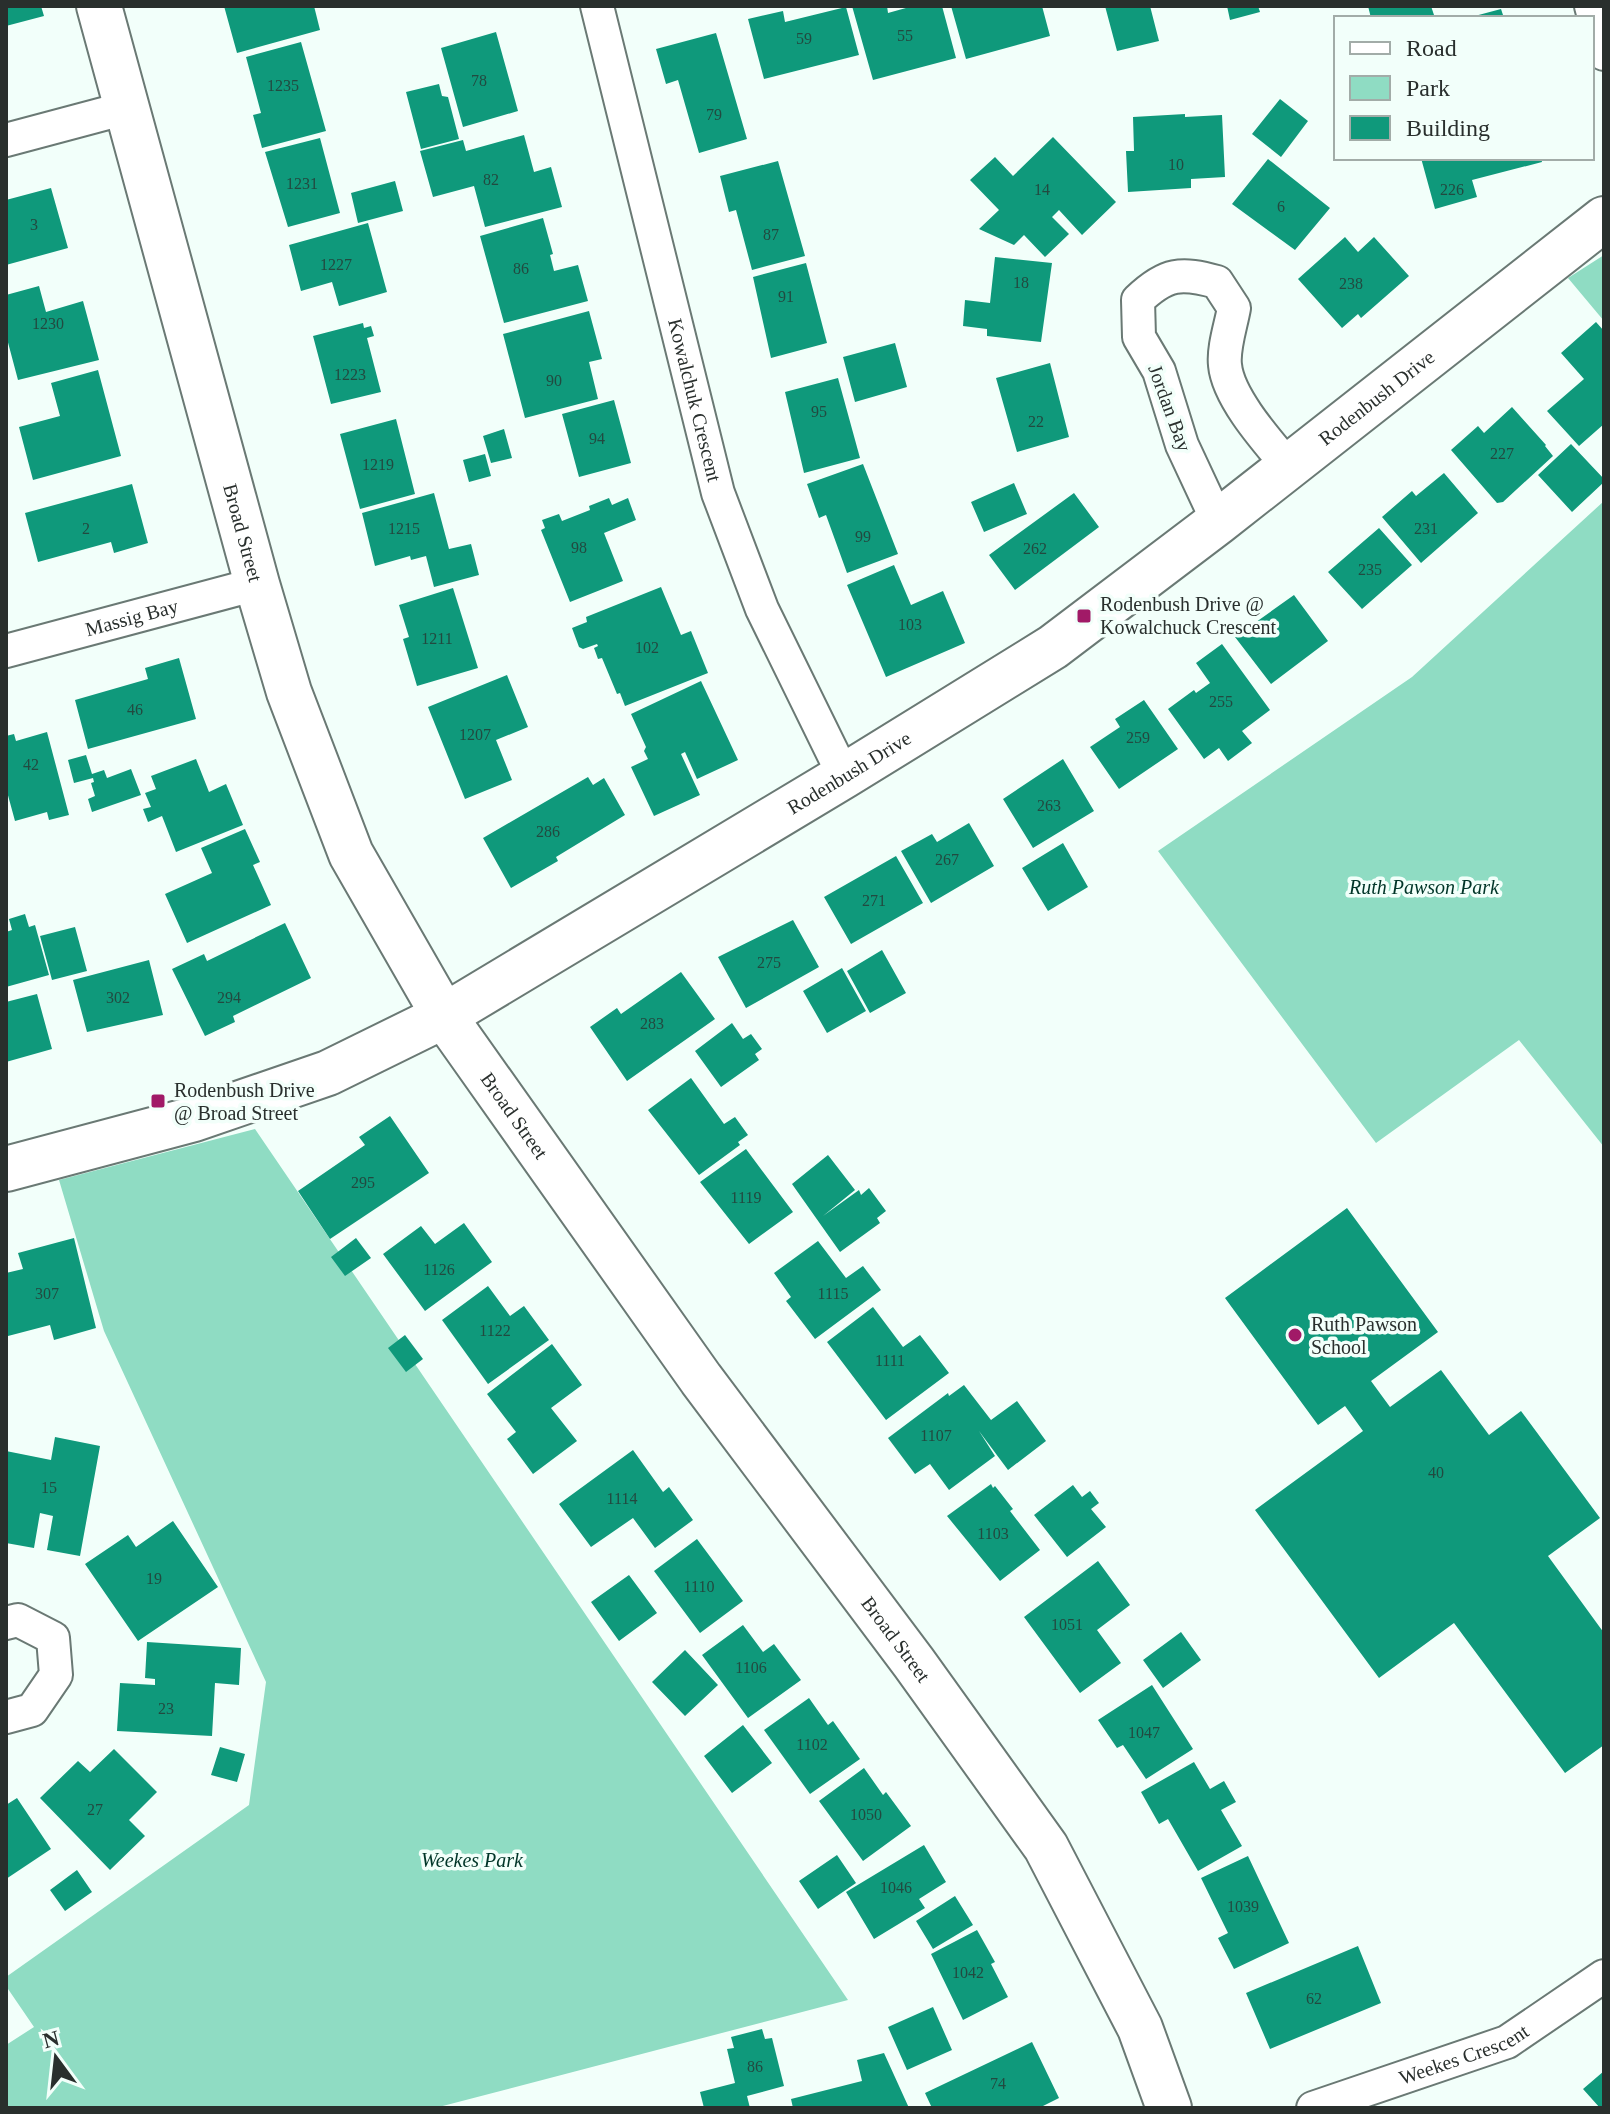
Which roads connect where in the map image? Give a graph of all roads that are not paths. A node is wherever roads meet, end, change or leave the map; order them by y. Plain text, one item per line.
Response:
1 (99, 6) edge
2 (597, 6) edge
3 (1594, 17) edge
4 (1604, 54) edge
5 (126, 108) junction
6 (6, 140) edge
7 (1604, 219) edge
8 (1289, 467) junction
9 (1218, 522) junction
10 (257, 584) junction
11 (6, 651) edge
12 (844, 776) junction
13 (444, 1016) junction
14 (6, 1169) edge
15 (6, 1623) edge
16 (6, 1717) edge
17 (1604, 1976) edge
18 (1169, 2108) edge
19 (1313, 2108) edge

1 - 5 street, Broad Street
2 - 12 street, Kowalchuk Crescent
3 - 4 street
5 - 6 street
5 - 10 street, Broad Street
7 - 8 street, Rodenbush Drive
8 - 9 street, Rodenbush Drive
8 - 9 street, Jordan Bay
9 - 12 street, Rodenbush Drive
10 - 11 street, Massig Bay
10 - 13 street, Broad Street
12 - 13 street, Rodenbush Drive
13 - 14 street, Rodenbush Drive
13 - 18 street, Broad Street
15 - 16 street
17 - 19 street, Weekes Crescent

